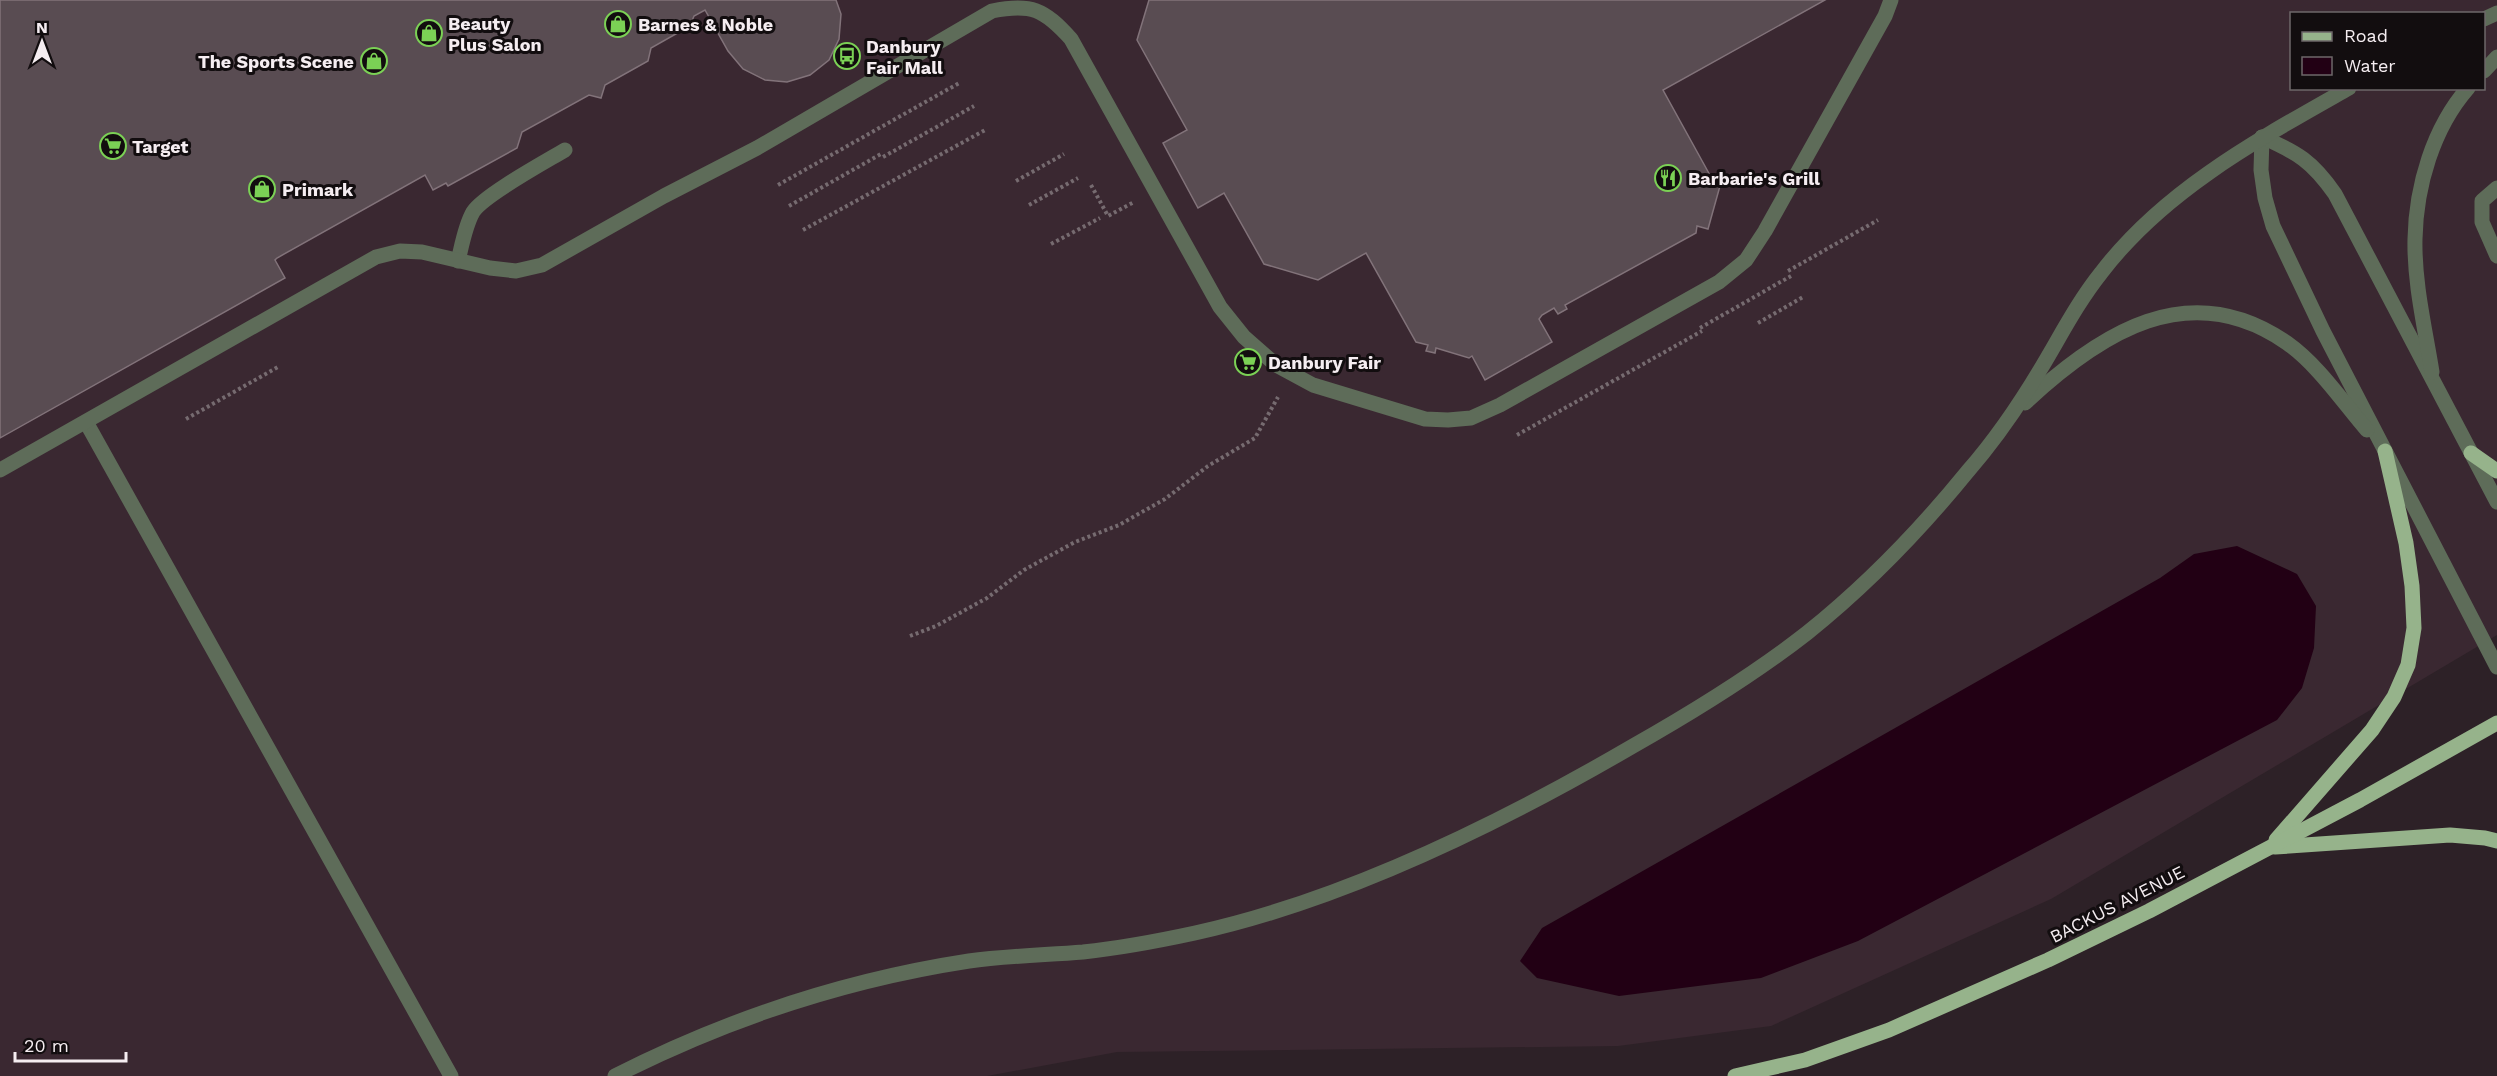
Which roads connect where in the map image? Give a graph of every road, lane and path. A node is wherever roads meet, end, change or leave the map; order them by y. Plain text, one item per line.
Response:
1 (1891, 0) edge
2 (1015, 3) edge
3 (2497, 57) edge
4 (2485, 70) edge
5 (961, 82) dead end
6 (2345, 90) edge
7 (2467, 90) edge
8 (974, 106) dead end
9 (987, 129) dead end
10 (2262, 137) junction
11 (565, 150) dead end
12 (1064, 154) dead end
13 (1078, 178) dead end
14 (1016, 181) dead end
15 (778, 184) dead end
16 (1091, 184) dead end
17 (2497, 188) edge
18 (1134, 202) dead end
19 (1029, 205) dead end
20 (789, 206) dead end
21 (1100, 218) dead end
22 (1878, 220) dead end
23 (803, 230) dead end
24 (1051, 244) dead end
25 (2497, 256) edge
26 (458, 261) junction
27 (1803, 297) dead end
28 (1758, 323) dead end
29 (278, 367) dead end
30 (2433, 384) junction
31 (1280, 393) dead end
32 (186, 419) dead end
33 (2008, 419) junction
34 (86, 422) junction
35 (1517, 435) dead end
36 (2385, 451) junction
37 (2471, 453) junction
38 (0, 471) edge
39 (2497, 471) edge
40 (2497, 502) edge
41 (910, 636) dead end
42 (2497, 667) edge
43 (2497, 723) edge
44 (2497, 841) edge
45 (2269, 848) junction
46 (452, 1076) edge
47 (615, 1076) edge
48 (1735, 1076) edge

1 - 2 lane
2 - 26 lane
3 - 4 lane
5 - 15 path
6 - 10 lane
7 - 30 lane
8 - 20 path
9 - 23 path
10 - 30 lane
10 - 33 lane
10 - 36 lane
11 - 26 lane
12 - 14 path
13 - 19 path
16 - 18 path
17 - 25 lane
21 - 24 path
22 - 35 path
26 - 34 lane
27 - 28 path
29 - 32 path
30 - 37 lane
31 - 41 path
33 - 36 lane
33 - 47 lane
34 - 38 lane
34 - 46 lane
36 - 42 lane
36 - 45 main road
37 - 39 main road
37 - 40 lane
43 - 45 main road, BACKUS AVENUE
44 - 45 main road
45 - 48 main road, BACKUS AVENUE

